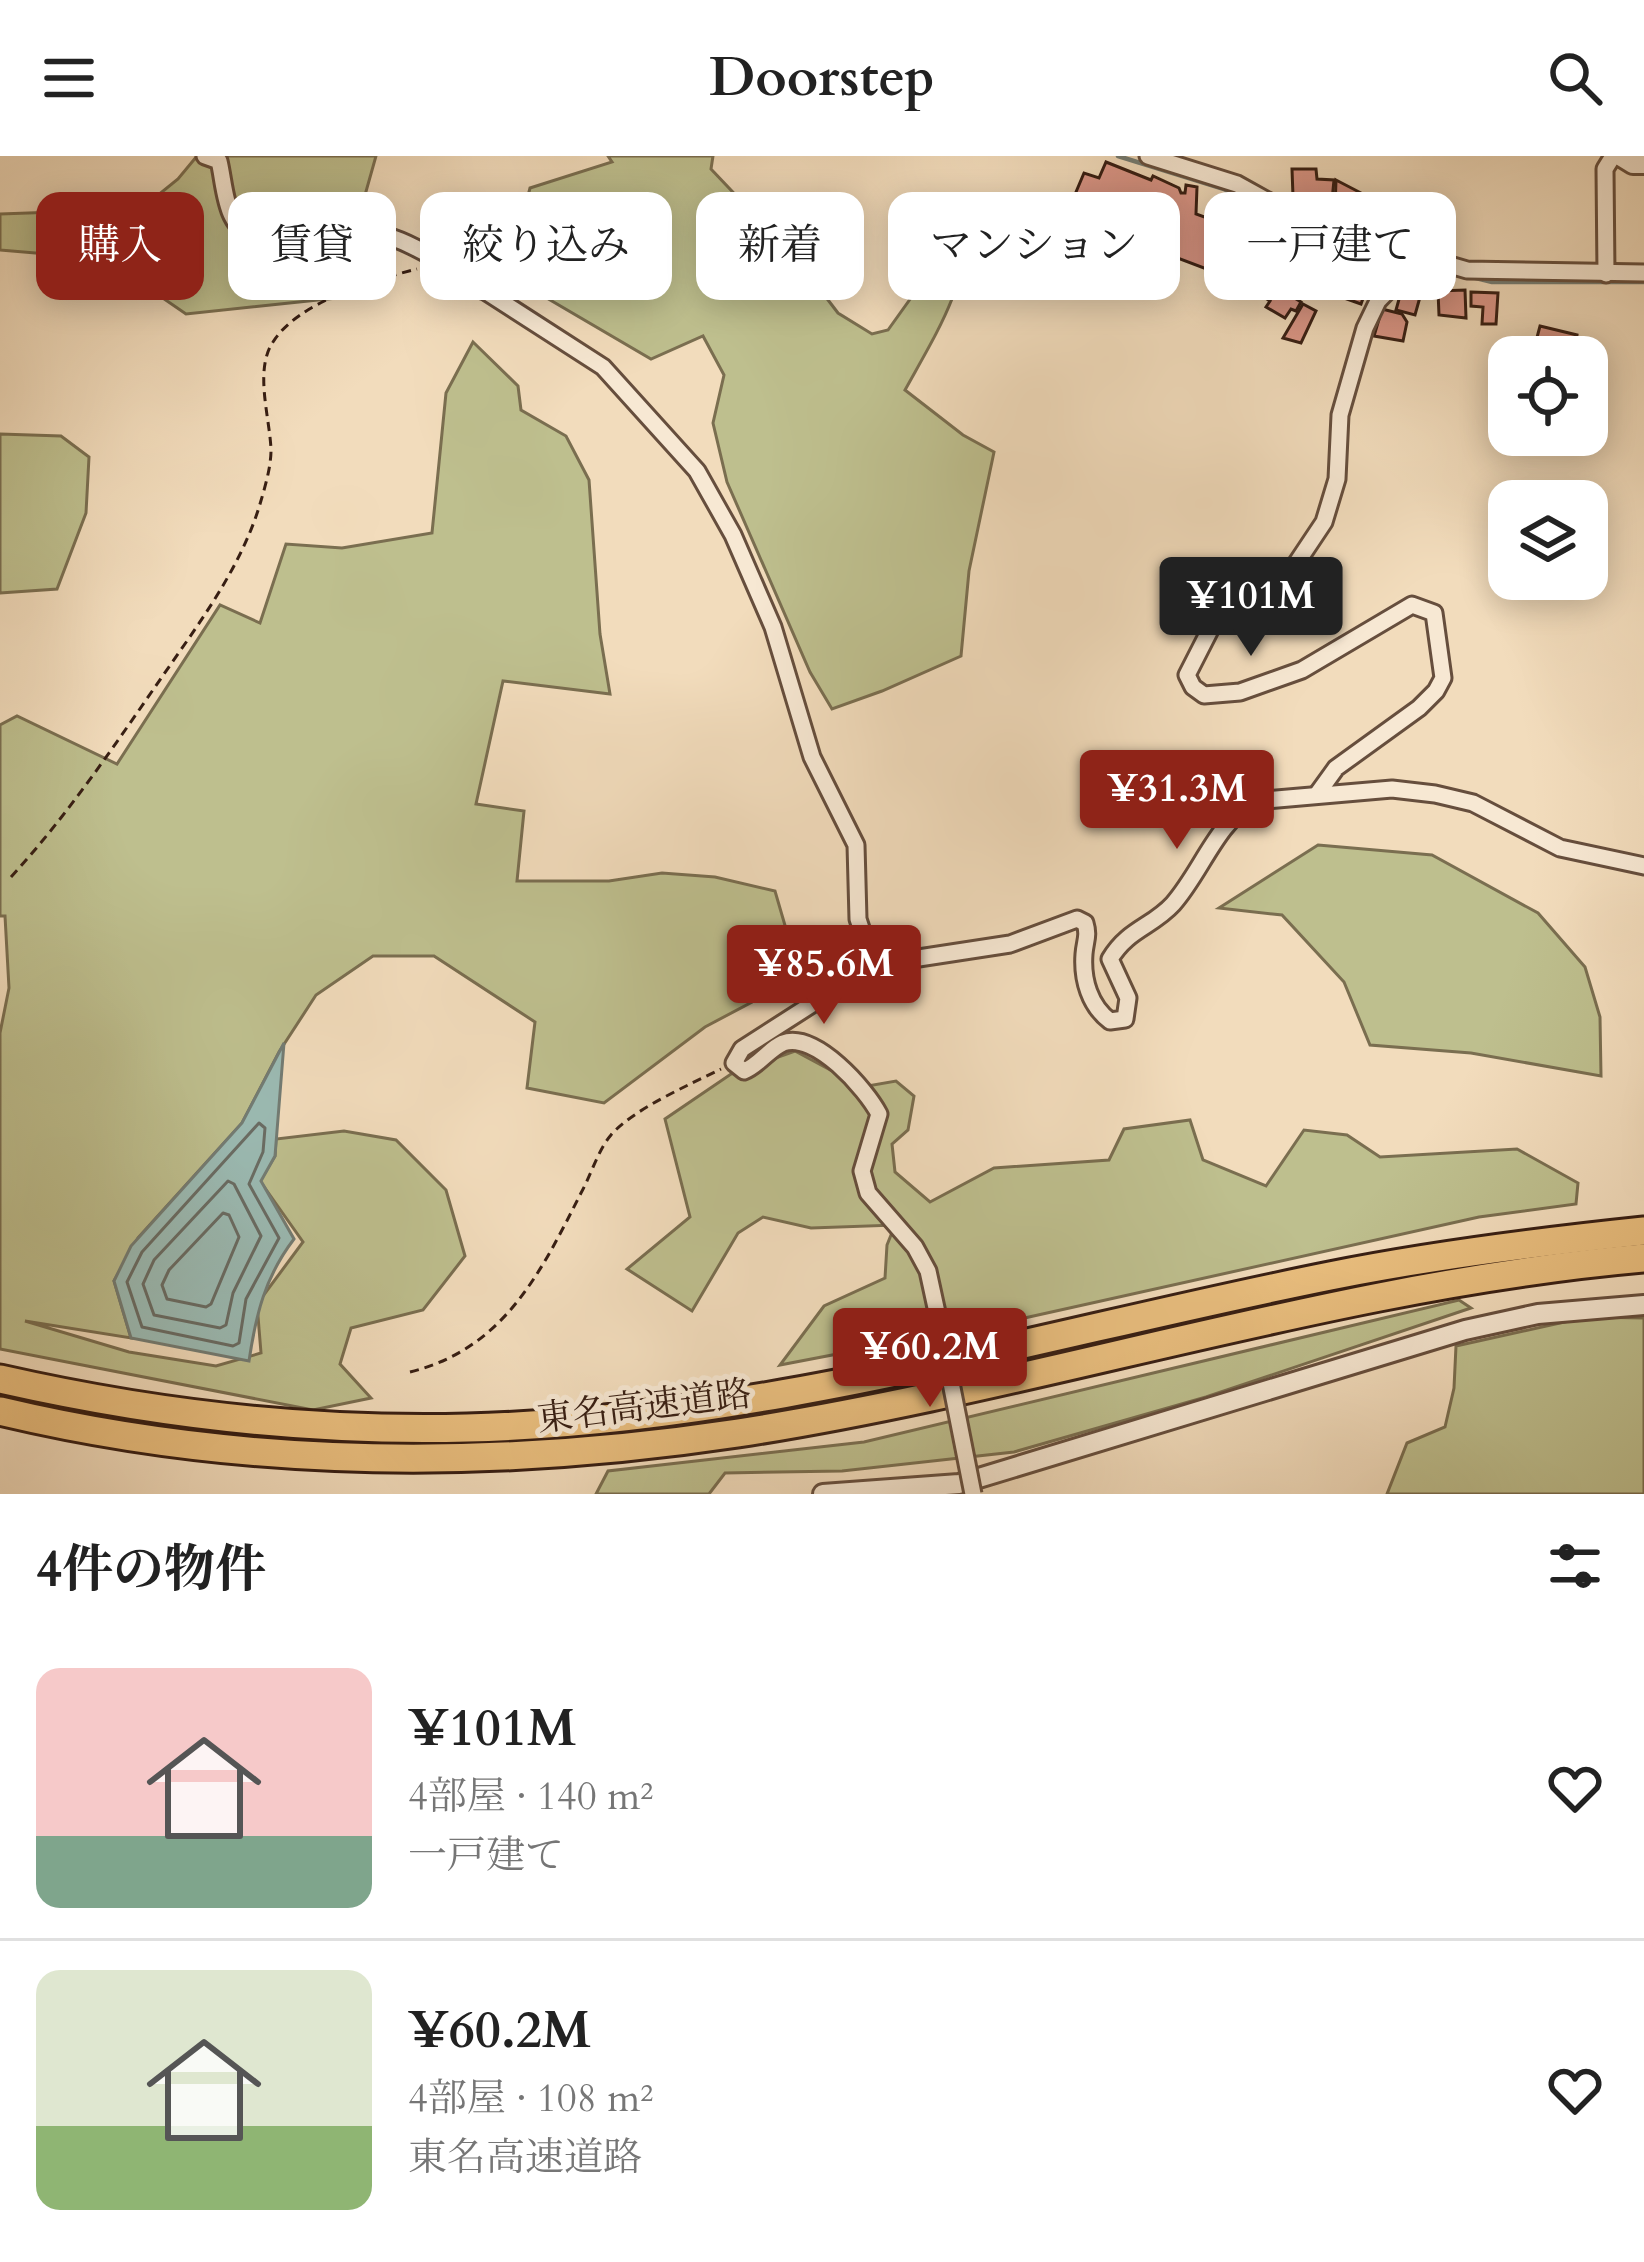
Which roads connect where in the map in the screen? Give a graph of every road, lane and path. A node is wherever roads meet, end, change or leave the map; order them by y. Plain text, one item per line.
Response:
1 (205, 156) edge
2 (1148, 156) edge
3 (1616, 156) edge
4 (1644, 164) edge
5 (1251, 192) edge
6 (420, 249) edge
7 (420, 268) edge
8 (1456, 268) edge
9 (1644, 273) edge
10 (1606, 274) junction
11 (499, 300) edge
12 (1379, 300) edge
13 (1318, 793) junction
14 (1644, 866) edge
15 (11, 877) dead end
16 (873, 965) junction
17 (734, 1063) junction
18 (1644, 1231) edge
19 (1644, 1258) edge
20 (1644, 1305) edge
21 (410, 1372) dead end
22 (0, 1379) edge
23 (0, 1412) edge
24 (823, 1494) edge
25 (973, 1494) edge

1 - 6 street
2 - 5 street
3 - 4 street
3 - 10 street
7 - 15 path
8 - 10 street
9 - 10 street
11 - 16 street
12 - 13 street
13 - 14 street
13 - 16 street
16 - 17 street
17 - 21 path
17 - 25 street, bridge
18 - 22 highway, 東名高速道路
19 - 23 highway, 東名高速道路
20 - 24 street

